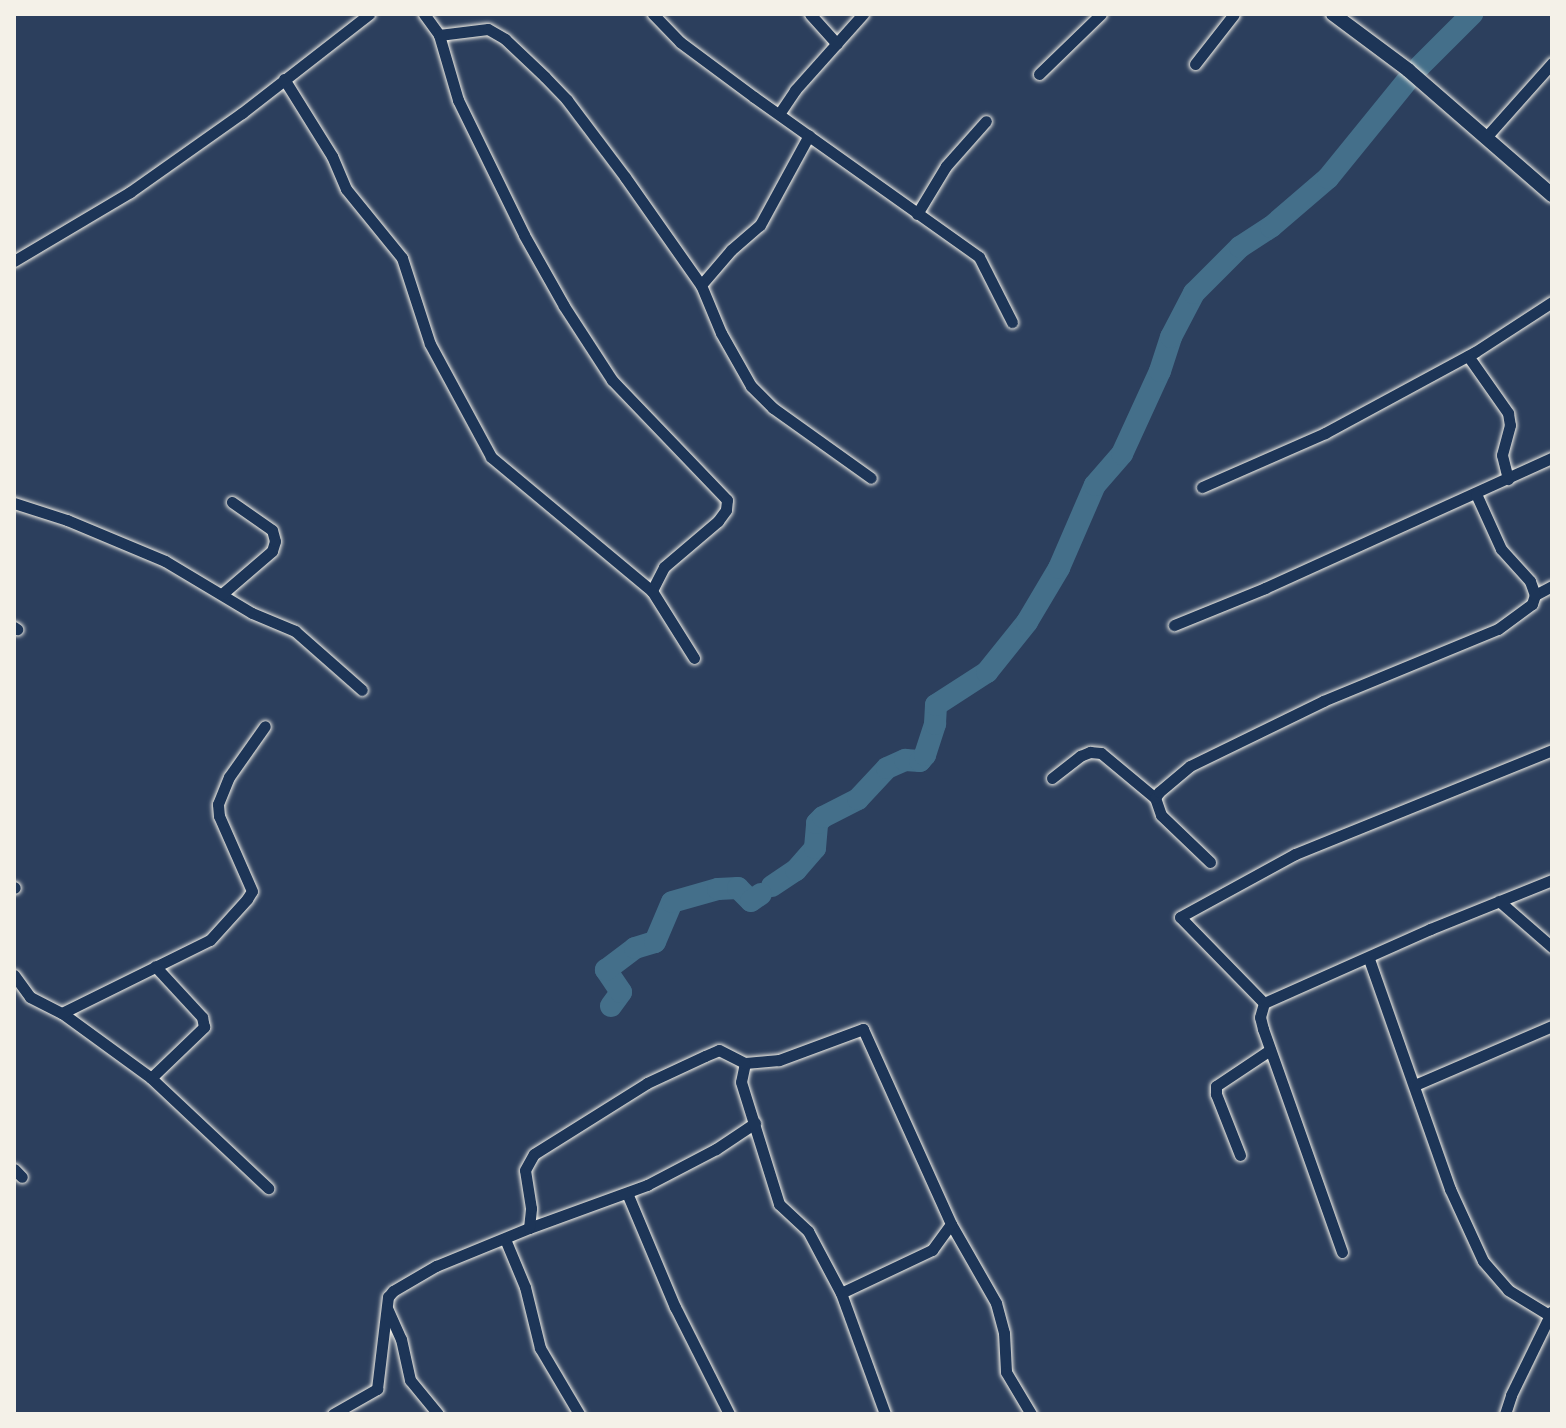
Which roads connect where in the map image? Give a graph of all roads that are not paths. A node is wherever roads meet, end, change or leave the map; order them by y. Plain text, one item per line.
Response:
1 (369, 14) edge
2 (424, 14) edge
3 (653, 14) edge
4 (810, 14) edge
5 (863, 14) edge
6 (1101, 14) edge
7 (1234, 14) edge
8 (1333, 14) edge
9 (439, 35) junction
10 (837, 44) junction
11 (1552, 63) edge
12 (1195, 64) dead end
13 (1039, 74) dead end
14 (284, 79) junction
15 (779, 114) junction
16 (986, 121) dead end
17 (809, 135) junction
18 (1487, 136) junction
19 (1552, 195) edge
20 (917, 214) junction
21 (14, 261) edge
22 (701, 285) junction
23 (1552, 302) edge
24 (1012, 322) dead end
25 (1468, 356) junction
26 (1552, 458) edge
27 (871, 478) dead end
28 (1508, 479) junction
29 (1202, 487) dead end
30 (1476, 494) junction
31 (232, 502) dead end
32 (14, 503) edge
33 (1552, 586) edge
34 (652, 591) junction
35 (222, 594) junction
36 (1535, 595) junction
37 (1174, 625) dead end
38 (694, 658) dead end
39 (362, 690) dead end
40 (265, 726) dead end
41 (1552, 750) edge
42 (1052, 778) dead end
43 (1155, 798) junction
44 (1210, 862) dead end
45 (1552, 880) edge
46 (1499, 901) junction
47 (1552, 947) edge
48 (1369, 959) junction
49 (155, 966) junction
50 (14, 975) edge
51 (1264, 1003) junction
52 (62, 1013) junction
53 (1552, 1026) edge
54 (1270, 1050) junction
55 (745, 1063) junction
56 (151, 1078) junction
57 (1415, 1085) junction
58 (755, 1123) junction
59 (1240, 1155) dead end
60 (268, 1188) dead end
61 (627, 1193) junction
62 (951, 1224) junction
63 (529, 1228) junction
64 (505, 1239) junction
65 (1342, 1252) dead end
66 (841, 1293) junction
67 (386, 1307) junction
68 (1550, 1313) edge
69 (333, 1414) edge
70 (438, 1414) edge
71 (579, 1414) edge
72 (729, 1414) edge
73 (885, 1414) edge
74 (1031, 1414) edge
75 (1505, 1414) edge

1 - 14 street
2 - 9 street
3 - 15 street
4 - 10 street
5 - 10 street
6 - 13 street
7 - 12 street
8 - 18 street
9 - 22 street
9 - 34 street
10 - 15 street
11 - 18 street
14 - 21 street
14 - 34 street
15 - 17 street
16 - 20 street
17 - 20 street
17 - 22 street
18 - 19 street
20 - 24 street
22 - 27 street
23 - 25 street
25 - 28 street
25 - 29 street
26 - 28 street
28 - 30 street
30 - 36 street
30 - 37 street
31 - 35 street
32 - 35 street
33 - 36 street
34 - 38 street
35 - 39 street
36 - 43 street
40 - 49 street
41 - 51 street
42 - 43 street
43 - 44 street
45 - 46 street
46 - 47 street
46 - 48 street
48 - 51 street
48 - 57 street
49 - 52 street
49 - 56 street
50 - 52 street
51 - 54 street
52 - 56 street
53 - 57 street
54 - 59 street
54 - 65 street
55 - 58 street
55 - 62 street
55 - 63 street
56 - 60 street
57 - 68 street
58 - 61 street
58 - 66 street
61 - 63 street
61 - 72 street
62 - 66 street
62 - 74 street
63 - 64 street
64 - 67 street
64 - 71 street
66 - 73 street
67 - 69 street
67 - 70 street
68 - 75 street

